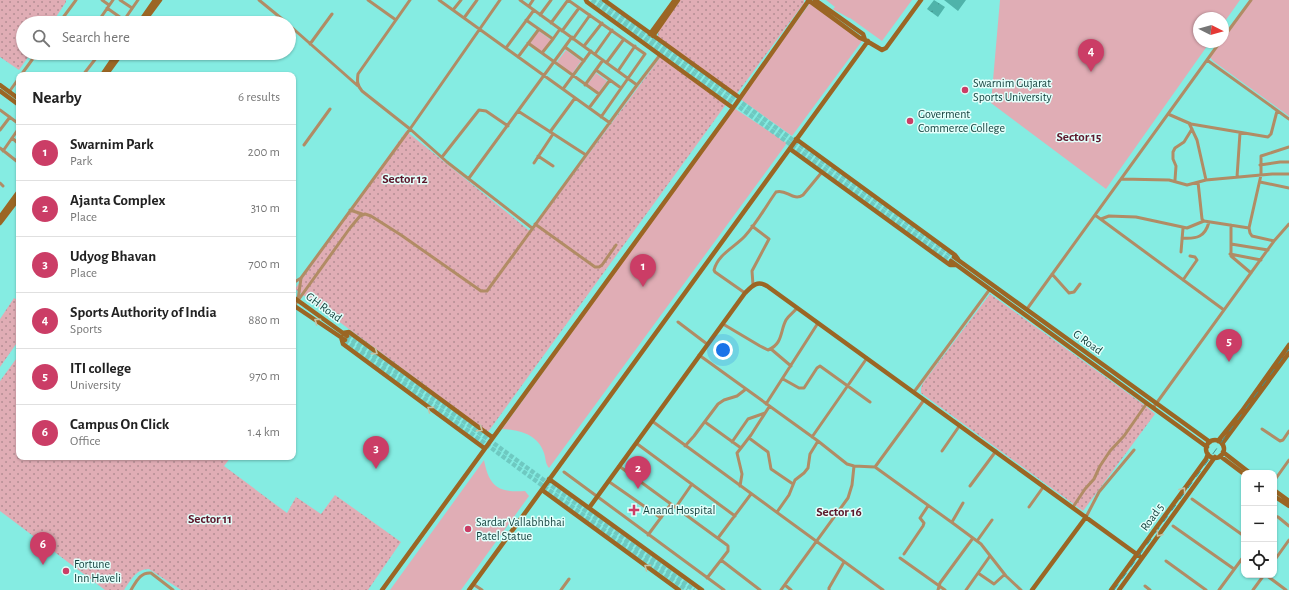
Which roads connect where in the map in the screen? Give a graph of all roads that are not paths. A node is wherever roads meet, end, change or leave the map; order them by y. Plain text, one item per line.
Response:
1 (76, 0) edge
2 (102, 0) edge
3 (113, 0) edge
4 (120, 0) edge
5 (138, 0) edge
6 (155, 0) edge
7 (160, 0) edge
8 (258, 0) edge
9 (368, 0) edge
10 (410, 0) edge
11 (439, 0) edge
12 (460, 0) edge
13 (477, 0) edge
14 (500, 0) edge
15 (520, 0) edge
16 (533, 0) edge
17 (551, 0) edge
18 (568, 0) edge
19 (586, 0) edge
20 (604, 0) edge
21 (675, 0) edge
22 (678, 0) edge
23 (809, 0) edge
24 (815, 0) edge
25 (921, 0) edge
26 (1251, 0) edge
27 (529, 6) junction
28 (108, 7) junction
29 (132, 8) junction
30 (579, 8) junction
31 (453, 10) junction
32 (534, 10) junction
33 (332, 14) dead end
34 (540, 15) junction
35 (590, 15) junction
36 (64, 16) edge
37 (102, 16) edge
38 (117, 16) edge
39 (127, 16) edge
40 (144, 16) edge
41 (148, 16) edge
42 (277, 16) edge
43 (464, 18) junction
44 (396, 20) junction
45 (526, 20) junction
46 (551, 22) junction
47 (602, 23) junction
48 (479, 29) junction
49 (538, 29) junction
50 (561, 30) junction
51 (612, 30) junction
52 (1229, 30) edge
53 (296, 31) edge
54 (652, 35) junction
55 (573, 38) junction
56 (553, 39) junction
57 (624, 39) junction
58 (866, 40) junction
59 (528, 43) junction
60 (310, 44) junction
61 (584, 46) junction
62 (635, 46) junction
63 (565, 47) junction
64 (506, 48) junction
65 (1216, 48) edge
66 (591, 51) junction
67 (542, 54) junction
68 (595, 54) junction
69 (660, 55) junction
70 (518, 57) junction
71 (32, 60) edge
72 (95, 60) edge
73 (112, 60) edge
74 (117, 60) edge
75 (603, 60) junction
76 (1207, 60) junction
77 (584, 61) junction
78 (554, 62) junction
79 (607, 62) junction
80 (596, 70) junction
81 (618, 70) junction
82 (24, 72) edge
83 (85, 72) edge
84 (104, 72) edge
85 (108, 72) edge
86 (544, 76) junction
87 (573, 76) junction
88 (628, 78) junction
89 (610, 80) junction
90 (16, 82) edge
91 (0, 85) edge
92 (585, 85) junction
93 (637, 85) junction
94 (358, 86) junction
95 (621, 88) junction
96 (563, 90) junction
97 (0, 91) edge
98 (9, 92) junction
99 (599, 94) junction
100 (16, 97) edge
101 (575, 98) junction
102 (740, 98) junction
103 (16, 103) edge
104 (589, 108) junction
105 (733, 108) junction
106 (330, 109) dead end
107 (0, 110) edge
108 (518, 111) junction
109 (1277, 111) junction
110 (1168, 114) junction
111 (10, 116) junction
112 (601, 117) junction
113 (1289, 119) edge
114 (16, 121) edge
115 (610, 123) junction
116 (1189, 123) junction
117 (508, 126) junction
118 (410, 129) junction
119 (1192, 129) junction
120 (0, 130) edge
121 (16, 132) edge
122 (1240, 132) junction
123 (552, 133) junction
124 (12, 138) junction
125 (796, 139) junction
126 (16, 141) edge
127 (304, 144) dead end
128 (1289, 147) edge
129 (790, 148) junction
130 (2, 150) edge
131 (586, 155) junction
132 (538, 156) junction
133 (442, 157) junction
134 (16, 160) edge
135 (534, 162) dead end
136 (1289, 162) edge
137 (1260, 165) junction
138 (553, 166) dead end
139 (822, 172) junction
140 (1289, 174) edge
141 (1261, 175) junction
142 (1237, 177) junction
143 (469, 178) junction
144 (1121, 179) junction
145 (1175, 180) junction
146 (1206, 180) junction
147 (1198, 182) junction
148 (1260, 182) junction
149 (1289, 188) edge
150 (16, 195) edge
151 (16, 202) edge
152 (350, 210) junction
153 (362, 214) junction
154 (1095, 215) junction
155 (0, 217) edge
156 (1100, 219) junction
157 (1204, 221) junction
158 (1209, 222) junction
159 (0, 223) edge
160 (535, 224) junction
161 (1289, 224) edge
162 (1231, 225) junction
163 (752, 226) junction
164 (532, 228) junction
165 (1183, 228) junction
166 (1249, 228) junction
167 (1182, 238) junction
168 (1274, 241) junction
169 (616, 244) dead end
170 (1230, 244) junction
171 (1268, 250) junction
172 (1181, 252) dead end
173 (1230, 254) junction
174 (1190, 256) dead end
175 (953, 259) tunnel mouth
176 (1261, 260) junction
177 (959, 264) junction
178 (1251, 273) junction
179 (1052, 274) junction
180 (301, 278) junction
181 (1183, 280) junction
182 (296, 281) edge
183 (1080, 284) dead end
184 (753, 285) junction
185 (991, 287) junction
186 (745, 293) junction
187 (298, 300) junction
188 (296, 302) edge
189 (296, 308) edge
190 (797, 308) junction
191 (1224, 310) junction
192 (1025, 312) junction
193 (678, 322) dead end
194 (818, 323) junction
195 (723, 324) junction
196 (342, 335) junction
197 (346, 338) tunnel mouth
198 (708, 344) junction
199 (1289, 345) edge
200 (771, 349) junction
201 (700, 355) junction
202 (1288, 355) edge
203 (867, 358) junction
204 (791, 366) junction
205 (783, 378) junction
206 (848, 386) junction
207 (746, 389) junction
208 (914, 392) junction
209 (924, 400) junction
210 (870, 402) dead end
211 (1147, 403) junction
212 (768, 406) junction
213 (1155, 406) junction
214 (765, 413) junction
215 (652, 421) junction
216 (705, 422) junction
217 (960, 425) junction
218 (1262, 429) dead end
219 (1289, 431) edge
220 (492, 437) junction
221 (812, 437) junction
222 (749, 438) junction
223 (818, 441) junction
224 (732, 442) junction
225 (1220, 442) junction
226 (636, 443) junction
227 (1208, 445) junction
228 (685, 446) junction
229 (484, 448) junction
230 (741, 448) junction
231 (1134, 450) dead end
232 (942, 451) dead end
233 (996, 451) junction
234 (1223, 452) junction
235 (1208, 454) junction
236 (1218, 457) junction
237 (1289, 460) edge
238 (619, 466) junction
239 (854, 466) junction
240 (875, 467) junction
241 (1246, 470) edge
242 (564, 472) dead end
243 (1241, 472) edge
244 (1277, 477) edge
245 (550, 479) junction
246 (608, 481) junction
247 (692, 484) junction
248 (793, 484) junction
249 (740, 486) junction
250 (970, 486) dead end
251 (1044, 486) junction
252 (542, 490) junction
253 (1277, 492) edge
254 (751, 494) junction
255 (597, 497) junction
256 (1277, 498) edge
257 (1192, 500) dead end
258 (1289, 501) edge
259 (963, 503) dead end
260 (671, 504) junction
261 (928, 506) junction
262 (1289, 506) edge
263 (676, 507) junction
264 (1029, 507) dead end
265 (1073, 507) junction
266 (589, 508) junction
267 (777, 512) junction
268 (735, 516) junction
269 (1086, 517) junction
270 (1277, 517) edge
271 (661, 518) junction
272 (992, 520) dead end
273 (952, 522) junction
274 (1288, 524) edge
275 (1173, 526) dead end
276 (1241, 534) edge
277 (648, 535) junction
278 (718, 538) junction
279 (972, 538) junction
280 (1289, 540) edge
281 (817, 541) junction
282 (977, 541) junction
283 (904, 554) dead end
284 (1138, 554) junction
285 (990, 556) junction
286 (1277, 557) edge
287 (900, 558) dead end
288 (1142, 558) junction
289 (721, 560) junction
290 (1241, 560) edge
291 (1166, 561) dead end
292 (844, 562) junction
293 (1234, 569) junction
294 (978, 573) junction
295 (1004, 574) junction
296 (707, 578) junction
297 (1263, 578) edge
298 (1269, 578) edge
299 (569, 579) dead end
300 (473, 584) junction
301 (785, 585) junction
302 (1145, 586) dead end
303 (939, 588) edge
304 (131, 590) edge
305 (173, 590) edge
306 (382, 590) edge
307 (469, 590) edge
308 (482, 590) edge
309 (561, 590) edge
310 (679, 590) edge
311 (702, 590) edge
312 (724, 590) edge
313 (760, 590) edge
314 (781, 590) edge
315 (791, 590) edge
316 (829, 590) edge
317 (883, 590) edge
318 (945, 590) edge
319 (966, 590) edge
320 (1021, 590) edge
321 (1032, 590) edge
322 (1111, 590) edge
323 (1119, 590) edge
324 (1150, 590) edge
325 (1206, 590) edge
326 (1219, 590) edge
327 (1253, 590) edge
328 (1286, 590) edge

1 - 36 street
2 - 28 street
3 - 28 street
4 - 29 street
5 - 29 street
6 - 40 street
7 - 41 street
8 - 42 street
9 - 44 street
10 - 44 street
11 - 31 street
12 - 31 street
13 - 43 street
14 - 48 street
15 - 27 street
16 - 27 street
17 - 34 street
18 - 30 street
18 - 46 street
19 - 69 street
20 - 54 street
21 - 54 street
22 - 54 street
23 - 58 street
23 - 102 street
24 - 58 street
25 - 58 street
26 - 52 street
27 - 32 street
28 - 37 street
28 - 38 street
29 - 39 street
30 - 35 street
30 - 50 street
31 - 43 street
32 - 34 street
32 - 45 street
33 - 60 street
34 - 46 street
35 - 47 street
35 - 55 street
43 - 48 street
44 - 94 street
45 - 49 street
45 - 64 street
46 - 50 street
47 - 51 street
47 - 61 street
48 - 64 street
48 - 118 street
49 - 56 street
49 - 59 street
50 - 55 street
50 - 56 street
51 - 57 street
51 - 68 street
53 - 60 street
54 - 102 street
55 - 61 street
55 - 63 street
56 - 67 street
57 - 62 street
57 - 79 street
58 - 125 street
59 - 67 street
59 - 70 street
60 - 94 street
61 - 66 street
62 - 81 street
62 - 88 street
63 - 77 street
63 - 78 street
64 - 70 street
65 - 76 street
66 - 68 street
66 - 77 street
67 - 78 street
68 - 75 street
69 - 93 street
69 - 105 street
70 - 86 street
71 - 82 street
72 - 83 street
73 - 84 street
74 - 85 street
75 - 79 street
75 - 80 street
76 - 109 street
76 - 110 street
77 - 87 street
78 - 86 street
78 - 87 street
79 - 81 street
80 - 89 street
80 - 92 street
81 - 88 street
86 - 96 street
86 - 108 street
87 - 92 street
87 - 96 street
88 - 93 street
88 - 95 street
89 - 95 street
89 - 99 street
90 - 98 street
91 - 98 street
92 - 99 street
93 - 115 street
94 - 118 street
95 - 112 street
96 - 101 street
97 - 103 street
98 - 100 street
99 - 104 street
101 - 104 street
101 - 123 street
102 - 105 street
104 - 112 street
105 - 220 street
106 - 127 street
107 - 111 street
108 - 117 street
108 - 123 street
109 - 113 street
109 - 122 street
110 - 116 street
110 - 144 street
111 - 114 street
111 - 120 street
112 - 115 street
115 - 131 street
116 - 119 street
116 - 122 street
117 - 133 street
117 - 143 street
118 - 133 street
118 - 152 street
119 - 145 street
119 - 146 street
121 - 124 street
122 - 142 street
123 - 131 street
123 - 132 street
124 - 126 street
124 - 130 street
125 - 129 street
125 - 177 street
128 - 137 street
129 - 139 street
129 - 245 street
130 - 134 street
131 - 160 street
132 - 135 street
132 - 138 street
133 - 143 street
136 - 137 street
137 - 141 street
139 - 163 street
139 - 177 street
140 - 141 street
141 - 142 street
141 - 148 street
142 - 146 street
143 - 164 street
144 - 145 street
144 - 154 street
145 - 147 street
146 - 147 street
147 - 157 street
148 - 149 street
148 - 166 street
150 - 155 street
151 - 159 street
152 - 153 street
152 - 180 street
153 - 164 street
153 - 187 street
154 - 156 street
154 - 179 street
156 - 165 street
156 - 181 street
157 - 158 street
157 - 165 street
158 - 162 street
158 - 167 street
160 - 164 street
160 - 169 street
161 - 168 street
162 - 166 street
162 - 170 street
163 - 184 street
163 - 186 street
165 - 167 street
166 - 168 street
167 - 172 street
168 - 171 street
170 - 171 street
170 - 173 street
171 - 176 street
173 - 176 street
173 - 178 street
174 - 181 street
175 - 177 street, G Road
176 - 178 street
177 - 185 street, G Road
178 - 191 street
179 - 183 street
179 - 192 street
180 - 182 street
180 - 187 street
181 - 191 street
184 - 186 street
184 - 190 street
185 - 192 street, G Road
185 - 208 street
186 - 195 street
187 - 188 street
187 - 196 street, GH Road
196 -> 189 street, GH Road
190 - 194 street
190 - 200 street
191 - 213 street
192 - 211 street, G Road
192 - 213 street, G Road
193 - 198 street
194 - 203 street
194 - 204 street
195 - 198 street
195 - 200 street
196 - 197 street
196 -> 220 street
229 -> 196 street
198 - 201 street
199 - 225 street
200 - 204 street
201 - 207 street
201 - 215 street
202 - 225 street
203 - 206 street
203 - 208 street
204 - 205 street
205 - 206 street
205 - 212 street
206 - 210 street
206 - 221 street
207 - 212 street
207 - 216 street
208 - 209 street
209 - 217 street
209 - 240 street
211 - 213 street, G Road
211 - 265 street
212 - 214 street
212 - 221 street
213 - 227 street, G Road
214 - 222 street
214 - 224 street
215 - 226 street
215 - 228 street
216 - 224 street
216 - 228 street
217 - 232 street
217 - 233 street
218 - 219 street
220 - 229 street
221 - 223 street
222 - 230 street
222 - 248 street
223 - 239 street
223 - 248 street
224 - 230 street
225 - 227 street
225 - 234 street
226 - 238 street
226 - 247 street
227 - 235 street
228 - 249 street
229 - 306 street
230 - 249 street
231 - 269 street
233 - 250 street
233 - 251 street
234 - 236 street
234 - 241 street
235 - 236 street
284 -> 235 street, Road 5
236 - 243 street
236 -> 288 street, Road 5
237 - 244 street
238 - 246 street
238 - 260 street
239 - 240 street
239 - 281 street
240 - 261 street
242 - 255 street
245 - 252 street
245 - 266 street
246 - 255 street
246 - 271 street
247 - 263 street
247 - 268 street
248 - 267 street
249 - 254 street
251 - 264 street
251 - 265 street
252 - 300 street
310 -> 252 street
253 - 258 street
254 - 267 street
254 - 268 street
255 - 266 street
255 - 277 street
256 - 262 street
257 - 276 street
259 - 273 street
260 - 263 street
260 - 271 street
261 - 273 street
261 - 283 street
263 - 278 street
265 - 269 street
266 - 311 street
267 - 281 street
268 - 278 street
269 - 284 street
269 - 321 street
270 - 274 street
271 - 277 street
272 - 282 street
273 - 279 street
275 - 293 street
277 - 296 street
278 - 289 street
279 - 282 street
279 - 303 street
280 - 286 street
281 - 292 street
281 - 301 street
282 - 285 street
284 - 288 street
284 - 322 street, Road 5
285 - 294 street
285 - 295 street
287 - 303 street
288 - 323 street, Road 5
289 - 296 street
289 - 313 street
290 - 293 street
291 - 325 street
292 - 316 street
292 - 317 street
293 - 326 street
294 - 295 street
294 - 319 street
295 - 320 street
296 - 312 street
297 - 327 street
298 - 328 street
299 - 309 street
300 - 307 street
300 - 308 street
301 - 314 street
301 - 315 street
302 - 324 street
303 - 318 street
304 - 305 street

